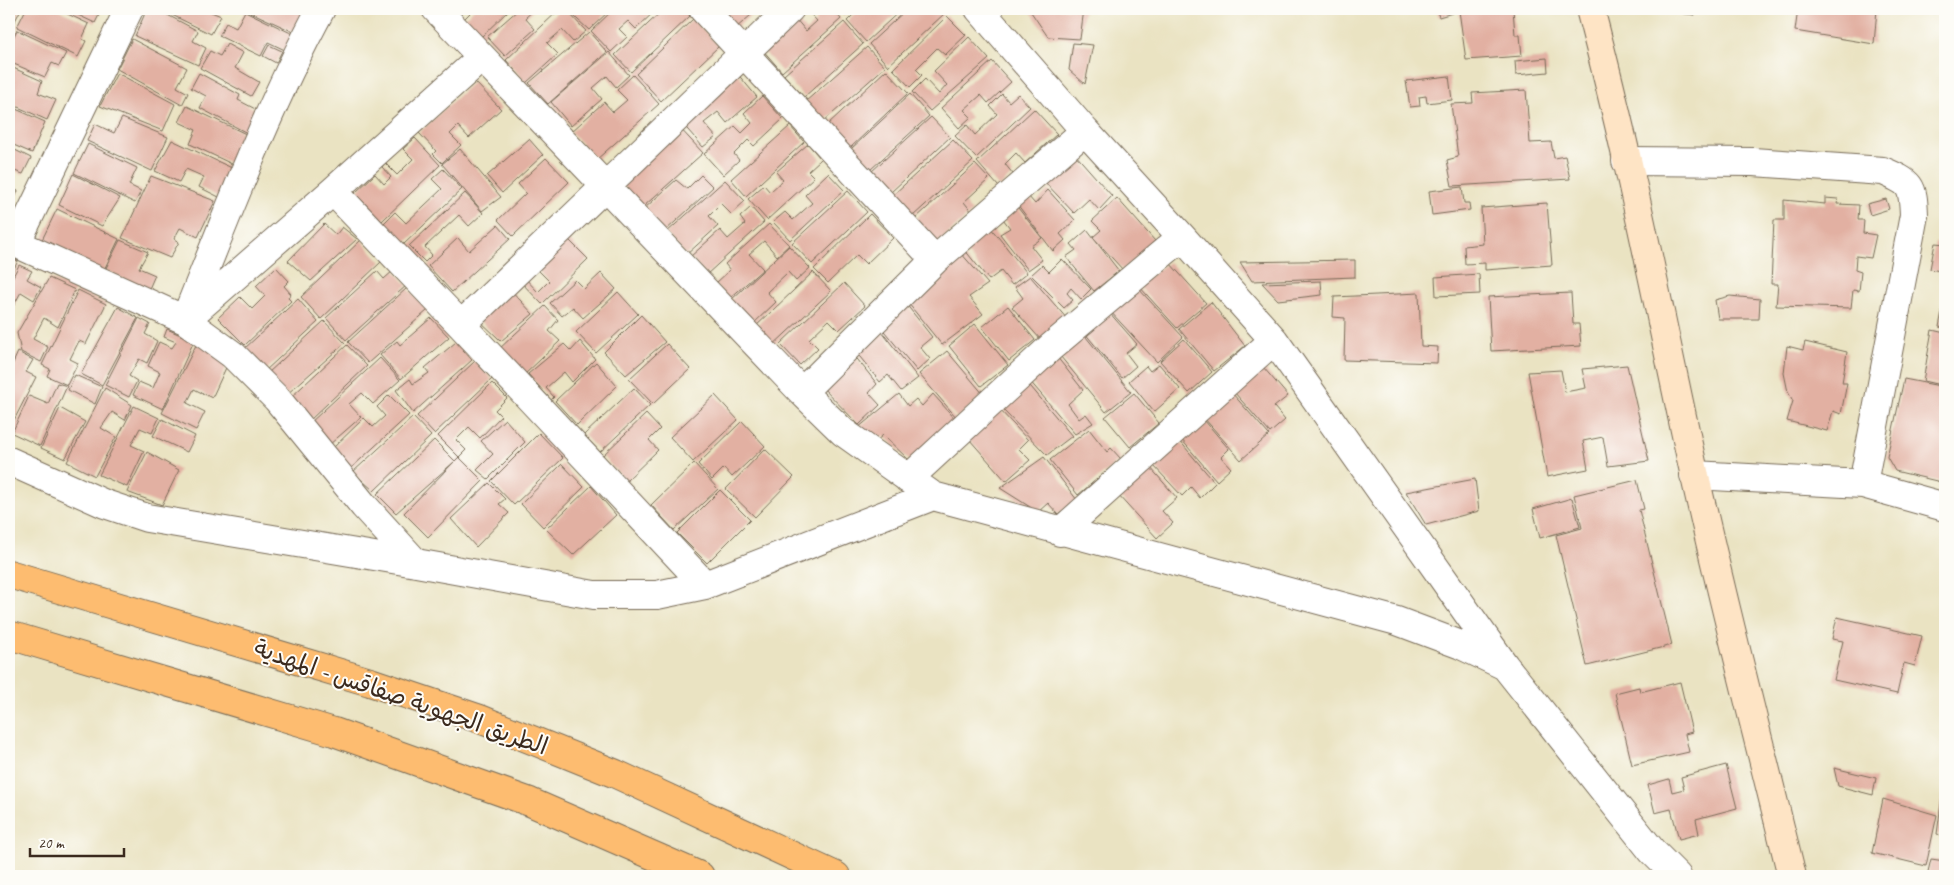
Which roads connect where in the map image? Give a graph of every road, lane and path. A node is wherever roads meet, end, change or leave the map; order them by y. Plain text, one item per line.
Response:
1 (129, 9) edge
2 (321, 9) edge
3 (436, 9) edge
4 (703, 9) edge
5 (790, 9) edge
6 (979, 9) edge
7 (1590, 9) edge
8 (743, 52) junction
9 (482, 57) junction
10 (1084, 130) junction
11 (1626, 161) junction
12 (605, 187) junction
13 (333, 191) junction
14 (1182, 237) junction
15 (12, 242) edge
16 (935, 260) junction
17 (185, 320) junction
18 (461, 325) junction
19 (1274, 340) junction
20 (802, 392) junction
21 (9, 461) edge
22 (1694, 474) junction
23 (908, 479) junction
24 (1863, 484) junction
25 (933, 496) junction
26 (1945, 508) edge
27 (1060, 532) junction
28 (416, 562) junction
29 (9, 574) edge
30 (705, 585) junction
31 (9, 635) edge
32 (1505, 666) junction
33 (700, 876) edge
34 (836, 876) edge
35 (1677, 876) edge
36 (1792, 876) edge

1 - 15 street
2 - 17 street
3 - 9 street
4 - 8 street
5 - 8 street
6 - 10 street
7 - 11 main road
8 - 12 street
8 - 16 street
9 - 12 street
9 - 13 street
10 - 14 street
10 - 16 street
11 - 22 main road
11 - 24 street
12 - 18 street
12 - 20 street
13 - 17 street
13 - 18 street
14 - 19 street
14 - 23 street
15 - 17 street
16 - 20 street
17 - 28 street
18 - 30 street
19 - 27 street
19 - 32 street
20 - 23 street
21 - 28 street
22 - 24 street
22 - 36 main road
23 - 25 street
24 - 26 street
25 - 27 street
25 - 30 street
27 - 32 street
28 - 30 street
29 - 34 main road, الطريق الجهوية صفاقس - المهدية
31 - 33 main road
32 - 35 street

